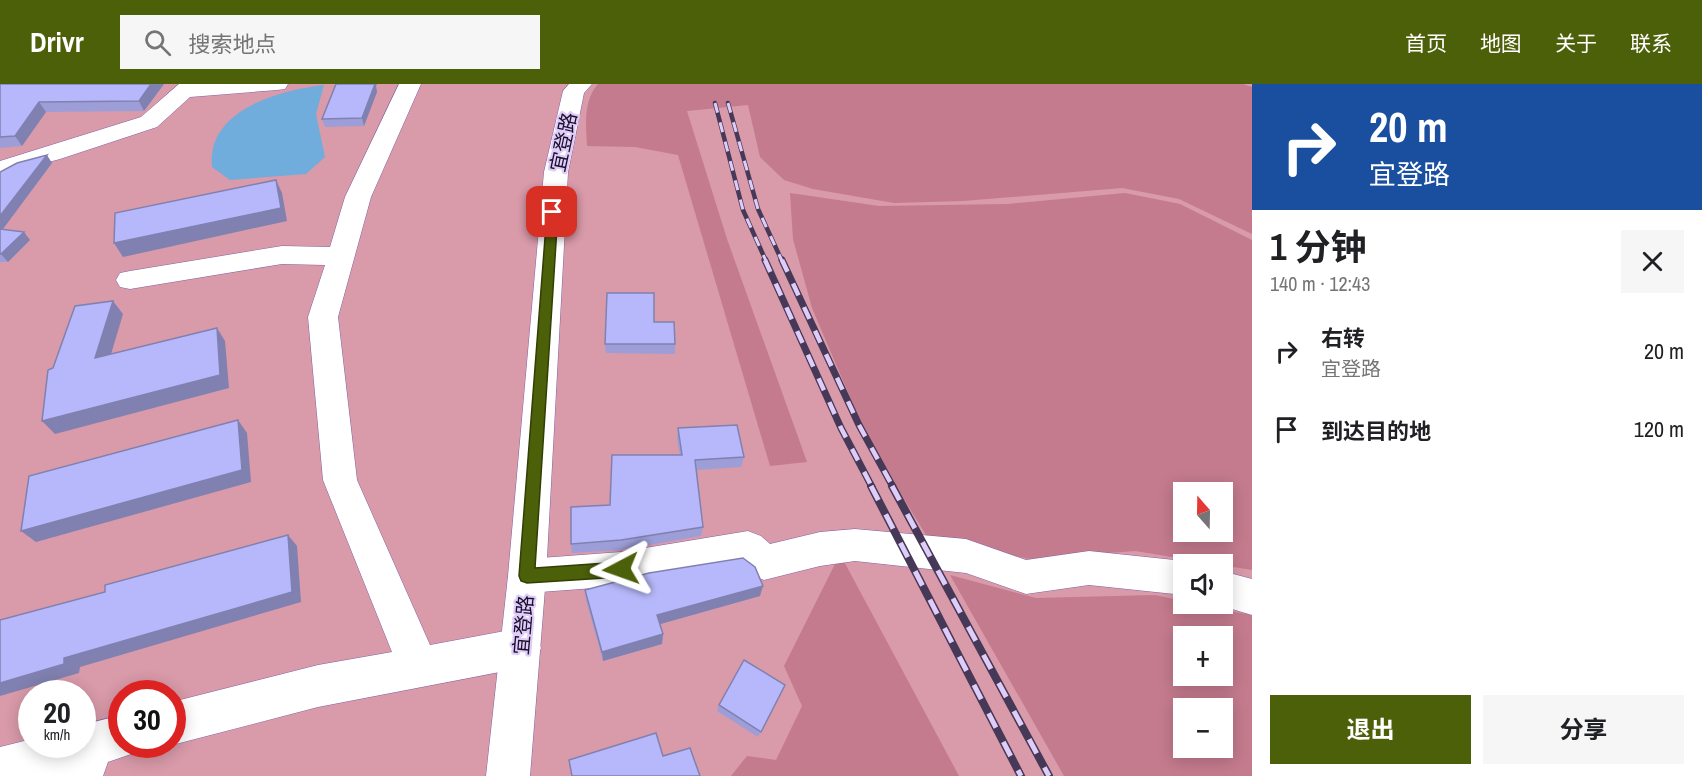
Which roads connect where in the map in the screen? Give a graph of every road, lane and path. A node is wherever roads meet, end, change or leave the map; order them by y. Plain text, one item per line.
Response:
1 (277, 84) edge
2 (410, 84) edge
3 (581, 84) edge
4 (188, 88) edge
5 (0, 168) edge
6 (341, 256) junction
7 (130, 279) dead end
8 (527, 576) junction
9 (1173, 577) edge
10 (1233, 592) edge
11 (1252, 597) edge
12 (521, 648) junction
13 (419, 667) junction
14 (186, 720) edge
15 (99, 753) edge
16 (0, 769) edge
17 (508, 776) edge

1 - 4 street
2 - 6 street
3 - 8 street, 宜登路
4 - 5 street
6 - 7 street
6 - 13 street
8 - 9 street
8 - 12 street, 宜登路
10 - 11 street
12 - 13 street
12 - 17 street, 宜登路
13 - 14 street
15 - 16 street

